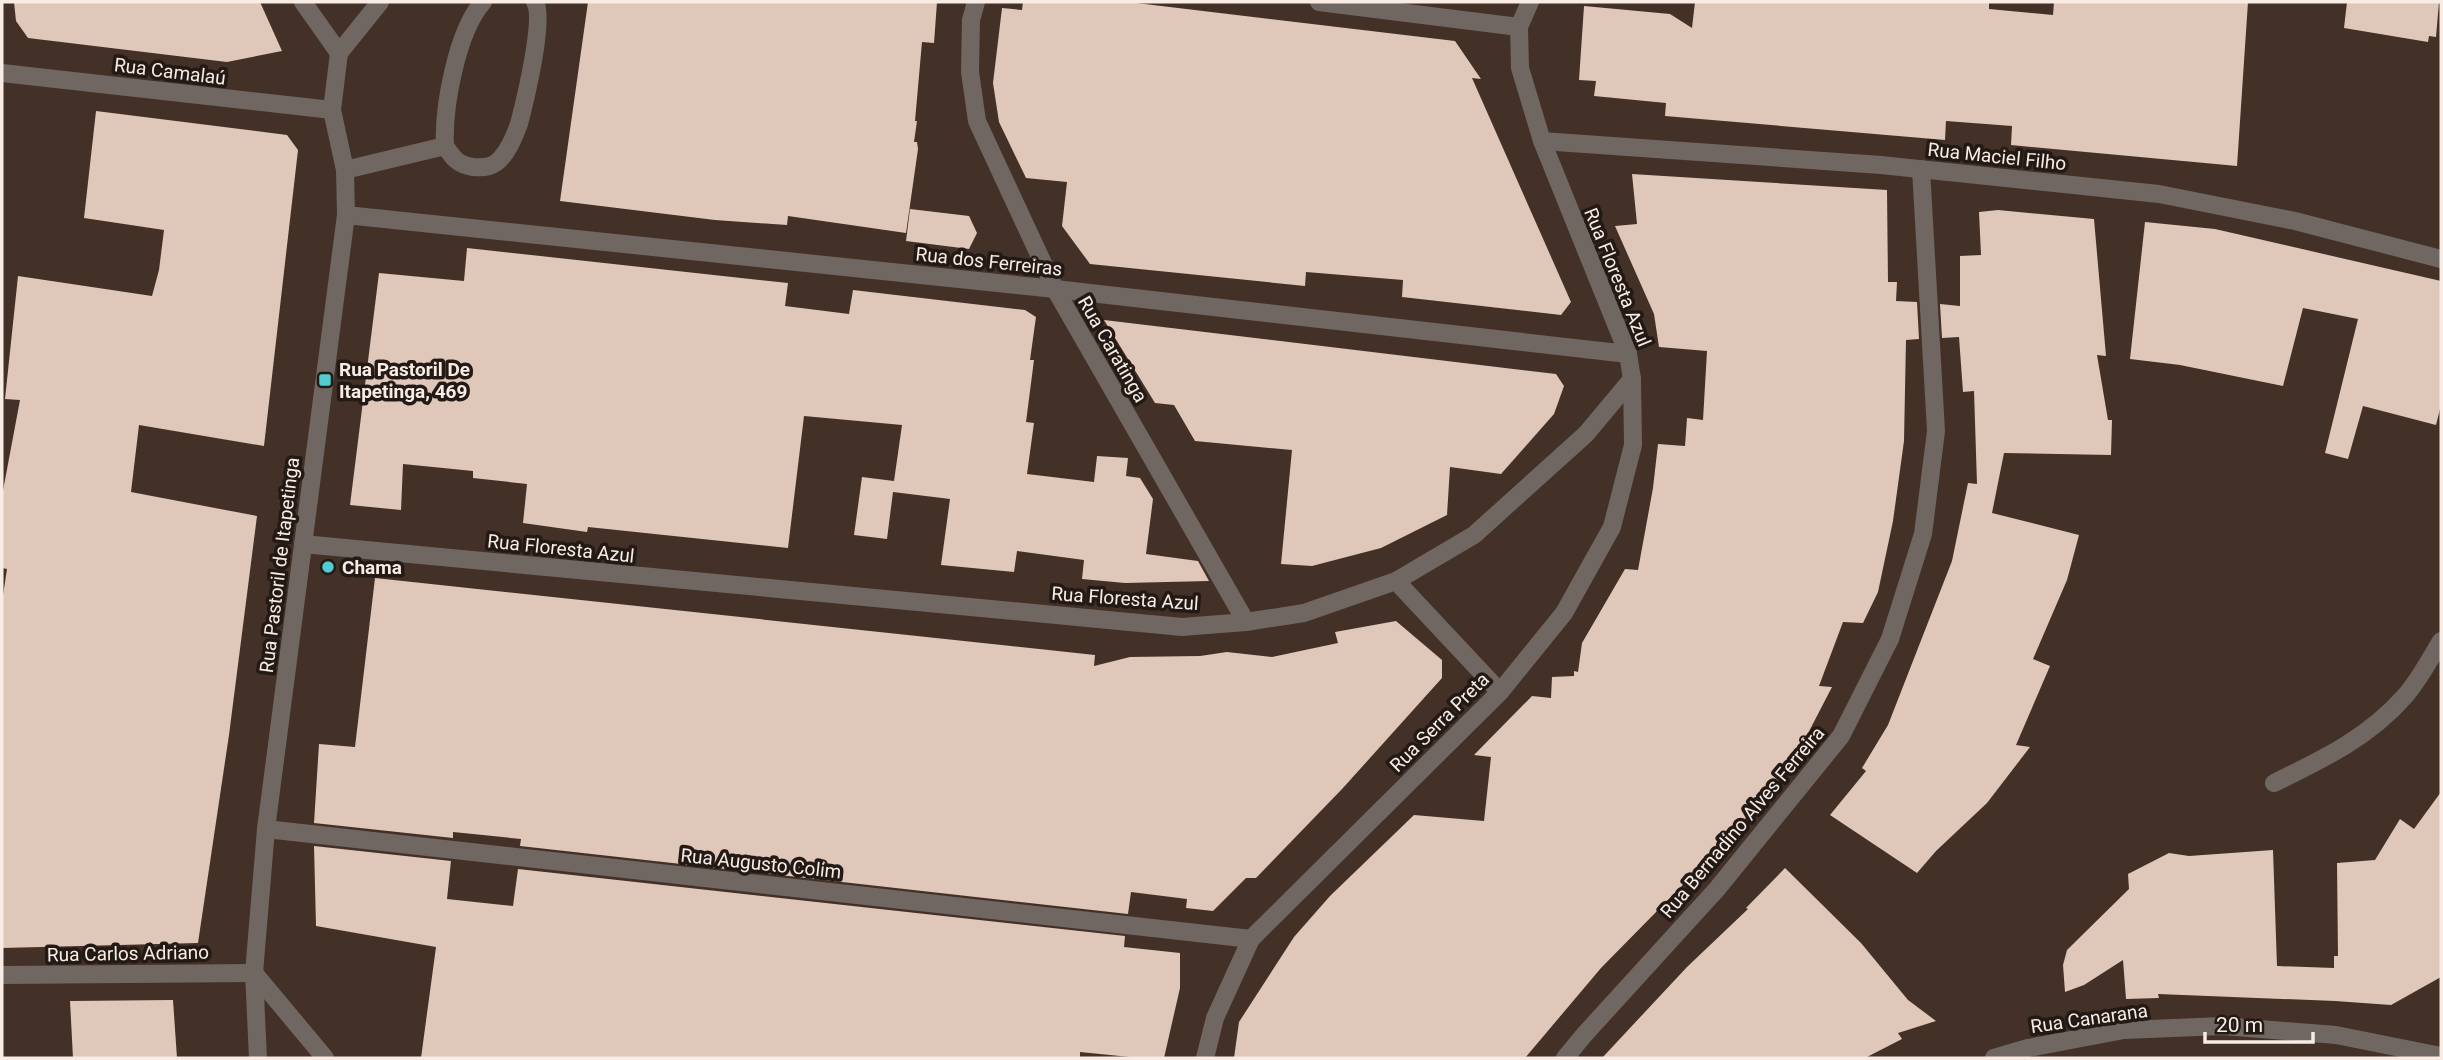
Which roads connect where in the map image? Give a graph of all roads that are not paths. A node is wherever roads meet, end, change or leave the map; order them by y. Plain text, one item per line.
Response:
1 (303, 2) edge
2 (380, 2) edge
3 (483, 2) edge
4 (535, 2) edge
5 (976, 2) edge
6 (1319, 2) edge
7 (1530, 2) edge
8 (1519, 27) junction
9 (339, 53) junction
10 (2, 73) edge
11 (332, 110) junction
12 (1542, 141) junction
13 (444, 146) junction
14 (1921, 169) junction
15 (345, 170) junction
16 (346, 215) junction
17 (2441, 259) edge
18 (1055, 289) junction
19 (1628, 354) junction
20 (1632, 379) junction
21 (303, 544) junction
22 (1396, 581) junction
23 (1246, 622) junction
24 (2441, 642) edge
25 (1500, 692) junction
26 (2274, 783) dead end
27 (266, 829) junction
28 (1251, 939) junction
29 (254, 973) junction
30 (2, 975) edge
31 (2441, 1057) edge
32 (258, 1058) edge
33 (325, 1058) edge
34 (1205, 1058) edge
35 (1565, 1058) edge
36 (1994, 1058) edge

1 - 9 street
2 - 9 street
3 - 13 street
4 - 13 street
5 - 18 street, Rua Caratinga
6 - 8 street
7 - 8 street, Rua Floresta Azul
8 - 12 street, Rua Floresta Azul
9 - 11 street, Rua Pastoril de Itapetinga
10 - 11 street, Rua Camalaú
11 - 15 street, Rua Pastoril de Itapetinga
12 - 14 street, Rua Maciel Filho
12 - 19 street, Rua Floresta Azul
13 - 15 street
14 - 17 street, Rua Maciel Filho
14 - 35 street, Rua Bernadino Alves Ferreira
15 - 16 street, Rua Pastoril de Itapetinga
16 - 18 street, Rua dos Ferreiras
16 - 21 street, Rua Pastoril de Itapetinga
18 - 19 street, Rua dos Ferreiras
18 - 23 street, Rua Caratinga
19 - 20 street, Rua Floresta Azul
20 - 22 street, Rua Floresta Azul
20 - 25 street, Rua Serra Preta
21 - 23 street, Rua Floresta Azul
21 - 27 street, Rua Pastoril de Itapetinga
22 - 23 street, Rua Floresta Azul
22 - 25 street
24 - 26 street
25 - 28 street, Rua Serra Preta
27 - 28 street, Rua Augusto Colim
27 - 29 street, Rua Pastoril de Itapetinga
28 - 34 street, Rua Serra Preta
29 - 30 street, Rua Carlos Adriano
29 - 32 street, Rua Pastoril de Itapetinga
29 - 33 street
31 - 36 street, Rua Canarana

